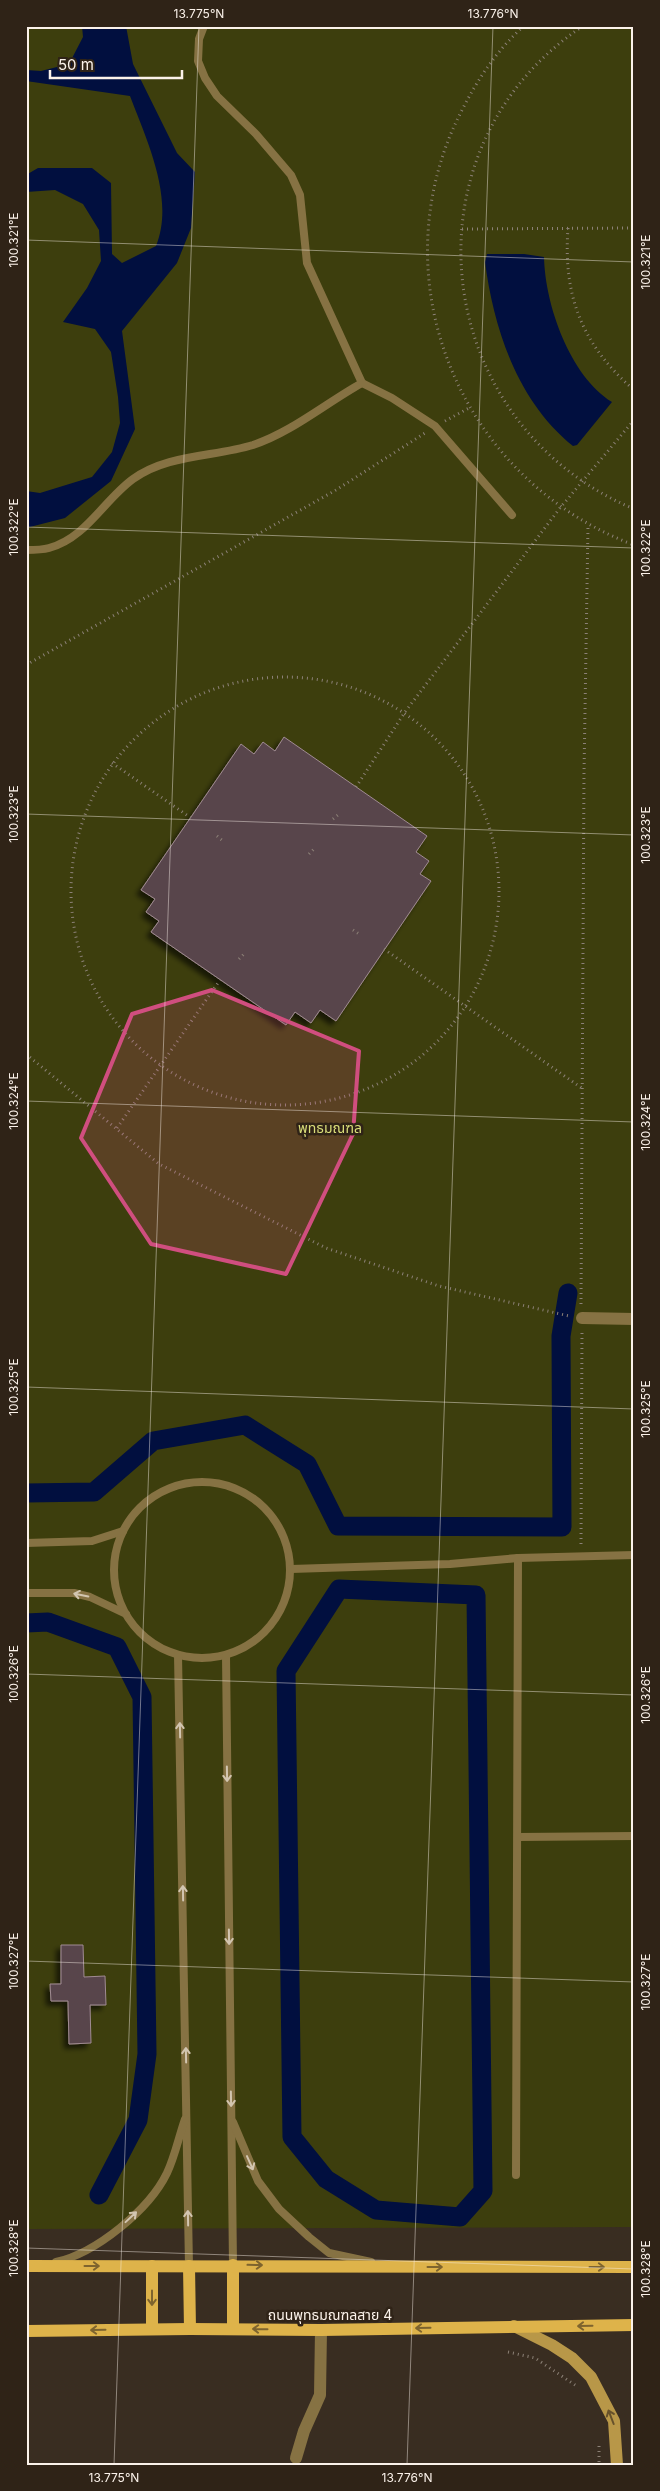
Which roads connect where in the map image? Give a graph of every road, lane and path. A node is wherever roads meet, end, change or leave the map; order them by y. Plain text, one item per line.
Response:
1 (204, 26) edge
2 (524, 26) edge
3 (583, 26) edge
4 (568, 228) junction
5 (630, 228) dead end
6 (462, 229) junction
7 (362, 383) junction
8 (634, 390) edge
9 (469, 408) junction
10 (634, 420) edge
11 (436, 426) junction
12 (582, 482) junction
13 (560, 508) junction
14 (634, 509) edge
15 (512, 515) dead end
16 (588, 525) junction
17 (634, 545) edge
18 (26, 550) edge
19 (26, 665) edge
20 (405, 712) junction
21 (112, 763) junction
22 (356, 787) dead end
23 (338, 815) dead end
24 (191, 818) dead end
25 (334, 820) dead end
26 (217, 836) dead end
27 (224, 842) dead end
28 (314, 849) dead end
29 (309, 854) dead end
30 (353, 930) dead end
31 (359, 934) dead end
32 (384, 949) dead end
33 (245, 953) dead end
34 (239, 959) dead end
35 (220, 980) dead end
36 (466, 1006) junction
37 (26, 1054) edge
38 (160, 1066) junction
39 (583, 1089) junction
40 (117, 1128) junction
41 (582, 1318) junction
42 (634, 1319) edge
43 (123, 1531) junction
44 (26, 1543) edge
45 (634, 1555) edge
46 (581, 1557) junction
47 (518, 1558) junction
48 (290, 1569) junction
49 (26, 1593) edge
50 (126, 1614) junction
51 (178, 1655) junction
52 (226, 1656) junction
53 (634, 1836) edge
54 (518, 1837) junction
55 (187, 2111) junction
56 (232, 2118) junction
57 (516, 2175) dead end
58 (26, 2265) edge
59 (232, 2265) junction
60 (152, 2266) junction
61 (189, 2266) junction
62 (402, 2266) junction
63 (634, 2267) edge
64 (634, 2325) edge
65 (514, 2326) junction
66 (190, 2328) junction
67 (152, 2329) junction
68 (233, 2329) junction
69 (321, 2330) junction
70 (26, 2331) edge
71 (508, 2352) dead end
72 (583, 2394) dead end
73 (599, 2445) dead end
74 (296, 2458) dead end
75 (599, 2465) edge
76 (617, 2465) edge

1 - 7 lane
2 - 9 path
3 - 6 path
4 - 5 path
4 - 6 path
4 - 8 path
6 - 12 path
7 - 11 lane
7 - 18 lane
9 - 11 path
9 - 13 path
10 - 12 path
11 - 15 lane
11 - 19 path
12 - 13 path
12 - 14 path
13 - 16 path
13 - 20 path
16 - 17 path
16 - 39 path
20 - 21 path
20 - 22 path
20 - 36 path
21 - 24 path
21 - 38 path
23 - 25 path
26 - 27 path
28 - 29 path
30 - 31 path
32 - 36 path
33 - 34 path
35 - 38 path
36 - 38 path
36 - 39 path
37 - 40 path
38 - 40 path
39 - 41 path
40 - 41 path
41 - 42 street
41 - 46 path
43 - 44 lane
43 - 48 lane
43 - 50 lane
45 - 46 lane
46 - 47 lane
47 - 48 lane
47 - 54 lane
48 - 52 lane
50 -> 49 lane
50 - 51 lane
51 - 52 lane
55 -> 51 lane
52 -> 56 lane
53 - 54 lane
54 - 57 lane
58 -> 55 lane
61 -> 55 lane
56 - 59 lane
56 -> 62 lane
58 -> 60 main road
59 - 61 main road
59 -> 62 main road
59 - 68 main road
60 - 61 main road
60 -> 67 main road
61 - 66 main road
62 -> 63 main road
64 -> 65 main road, ถนนพุทธมณฑลสาย 4
65 -> 69 main road, ถนนพุทธมณฑลสาย 4
76 -> 65 street
66 - 67 main road, ถนนพุทธมณฑลสาย 4
66 - 68 main road, ถนนพุทธมณฑลสาย 4
67 -> 70 main road, ถนนพุทธมณฑลสาย 4
69 -> 68 main road, ถนนพุทธมณฑลสาย 4
69 - 74 street
71 - 72 path
73 - 75 path

